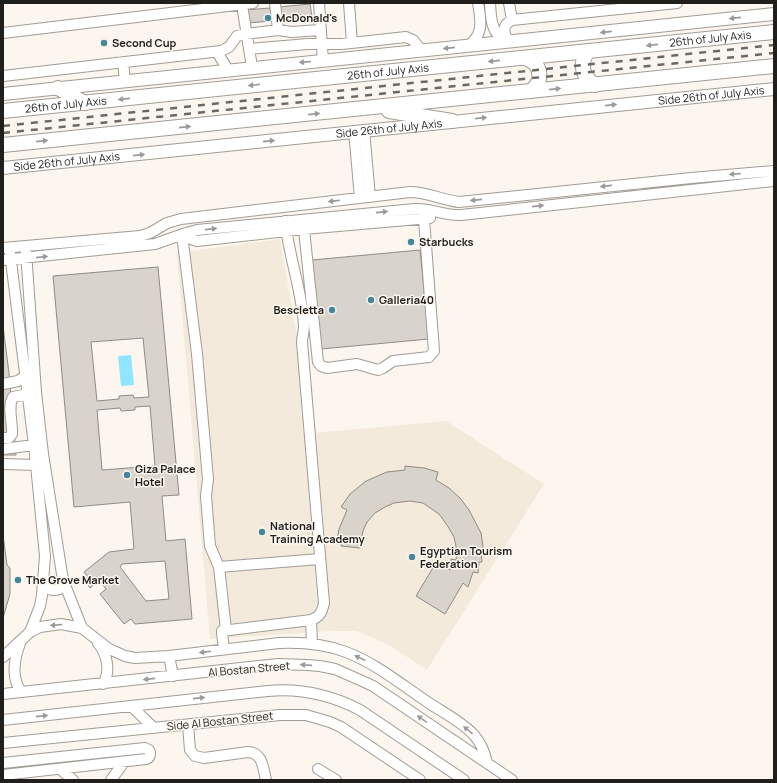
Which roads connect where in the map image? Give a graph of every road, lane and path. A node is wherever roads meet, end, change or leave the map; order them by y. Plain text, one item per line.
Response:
1 (253, 3) edge
2 (275, 3) edge
3 (320, 3) edge
4 (349, 3) edge
5 (478, 3) edge
6 (490, 3) edge
7 (509, 3) edge
8 (677, 3) edge
9 (242, 4) junction
10 (774, 14) edge
11 (512, 20) junction
12 (278, 30) junction
13 (320, 30) junction
14 (774, 32) edge
15 (3, 33) edge
16 (246, 34) junction
17 (373, 41) junction
18 (507, 42) junction
19 (352, 43) junction
20 (322, 44) junction
21 (468, 46) junction
22 (250, 49) junction
23 (422, 50) junction
24 (588, 51) junction
25 (217, 52) junction
26 (374, 55) junction
27 (525, 58) junction
28 (323, 61) junction
29 (123, 62) junction
30 (774, 66) edge
31 (252, 67) junction
32 (228, 70) junction
33 (3, 76) edge
34 (125, 81) junction
35 (595, 85) junction
36 (58, 88) junction
37 (774, 89) edge
38 (531, 91) junction
39 (3, 94) edge
40 (86, 103) junction
41 (371, 108) junction
42 (3, 111) edge
43 (452, 121) junction
44 (359, 131) junction
45 (3, 145) edge
46 (3, 168) edge
47 (774, 171) edge
48 (774, 181) edge
49 (512, 196) junction
50 (365, 197) junction
51 (290, 207) junction
52 (513, 208) junction
53 (436, 212) junction
54 (424, 218) junction
55 (288, 224) junction
56 (304, 224) junction
57 (184, 234) junction
58 (25, 246) junction
59 (6, 248) edge
60 (26, 258) junction
61 (7, 260) edge
62 (28, 288) junction
63 (14, 289) junction
64 (25, 376) junction
65 (3, 384) edge
66 (32, 393) junction
67 (3, 438) edge
68 (34, 445) junction
69 (3, 449) edge
70 (3, 464) edge
71 (36, 465) junction
72 (320, 559) junction
73 (219, 567) junction
74 (65, 585) junction
75 (44, 586) junction
76 (311, 620) junction
77 (82, 628) junction
78 (226, 630) junction
79 (30, 632) junction
80 (95, 638) junction
81 (20, 643) junction
82 (312, 644) junction
83 (224, 649) junction
84 (169, 656) junction
85 (3, 657) edge
86 (173, 676) junction
87 (103, 684) junction
88 (21, 692) junction
89 (3, 694) edge
90 (131, 706) junction
91 (3, 720) edge
92 (188, 725) junction
93 (154, 728) junction
94 (3, 743) edge
95 (124, 762) junction
96 (3, 763) edge
97 (486, 763) junction
98 (60, 769) junction
99 (318, 769) dead end
100 (3, 775) edge
101 (73, 780) edge
102 (111, 780) edge
103 (266, 780) edge
104 (336, 780) edge
105 (420, 780) edge
106 (464, 780) edge
107 (512, 780) edge

1 - 9 street
2 - 12 street
3 - 13 street
4 - 19 street
5 - 21 street
6 - 18 street
7 - 11 street
8 - 11 street
9 - 15 street
9 - 16 street
10 -> 18 main road
11 - 18 street
12 - 13 street
12 - 16 street
13 - 20 street
14 -> 24 highway, 26th of July Axis
16 - 22 street
16 - 25 street
17 - 19 street
17 - 23 street
17 - 26 street
18 - 21 main road
19 - 20 street
20 - 22 street
20 - 28 street
21 -> 23 main road
22 - 31 street
23 - 26 main road
24 - 27 highway, 26th of July Axis
24 - 35 highway
25 - 29 street
25 - 32 street
26 - 28 main road
27 - 38 highway
27 -> 40 highway, 26th of July Axis
28 -> 31 main road
29 - 33 street
29 - 34 street
30 - 35 highway
31 - 32 main road
32 - 34 main road
34 - 36 main road
38 -> 35 highway
36 - 39 main road
36 - 40 highway
43 -> 37 main road, Side 26th of July Axis
38 - 41 highway
40 - 42 highway, 26th of July Axis
41 - 43 highway
45 -> 41 highway
43 - 44 main road, Side 26th of July Axis
46 -> 44 main road, Side 26th of July Axis
44 - 50 street
47 -> 49 street
52 -> 48 street
49 -> 50 street
49 - 52 street
50 -> 51 street
51 - 55 street
51 - 58 street
52 - 53 street
53 - 54 street
56 -> 53 street
54 - 56 street
54 - 56 street
55 - 56 street
57 -> 55 street
55 - 72 street
60 -> 57 street
57 - 73 street
58 - 59 street
58 - 60 street
59 - 61 street
60 - 61 street
60 - 62 street
61 - 63 street
62 - 63 street
62 - 66 street
63 - 64 street
64 - 65 street
64 - 66 street
66 - 67 street
66 - 68 street
66 - 74 street
68 - 69 street
68 - 71 street
70 - 71 street
71 - 75 street
72 - 73 street
72 - 76 street
73 - 78 street
74 - 75 street
74 - 77 street
75 - 79 street
76 - 78 street
76 - 82 street
77 -> 79 street
77 - 80 street
78 - 83 street
79 - 81 street
80 - 84 street
80 - 87 street
81 - 85 street
81 - 88 street
82 - 83 street
97 -> 82 street
83 -> 84 street
84 - 86 street
86 -> 87 street, Al Bostan Street
97 -> 86 street, Al Bostan Street
87 - 88 street, Al Bostan Street
88 - 89 street, Al Bostan Street
91 -> 90 street
90 - 93 street
90 -> 106 street
92 - 93 street, Side Al Bostan Street
92 - 103 street
92 - 105 street, Side Al Bostan Street
93 - 94 street, Side Al Bostan Street
95 - 96 street
95 - 98 street
95 - 102 street
97 - 107 street, Al Bostan Street
98 - 100 street
98 - 101 street
99 - 104 street

